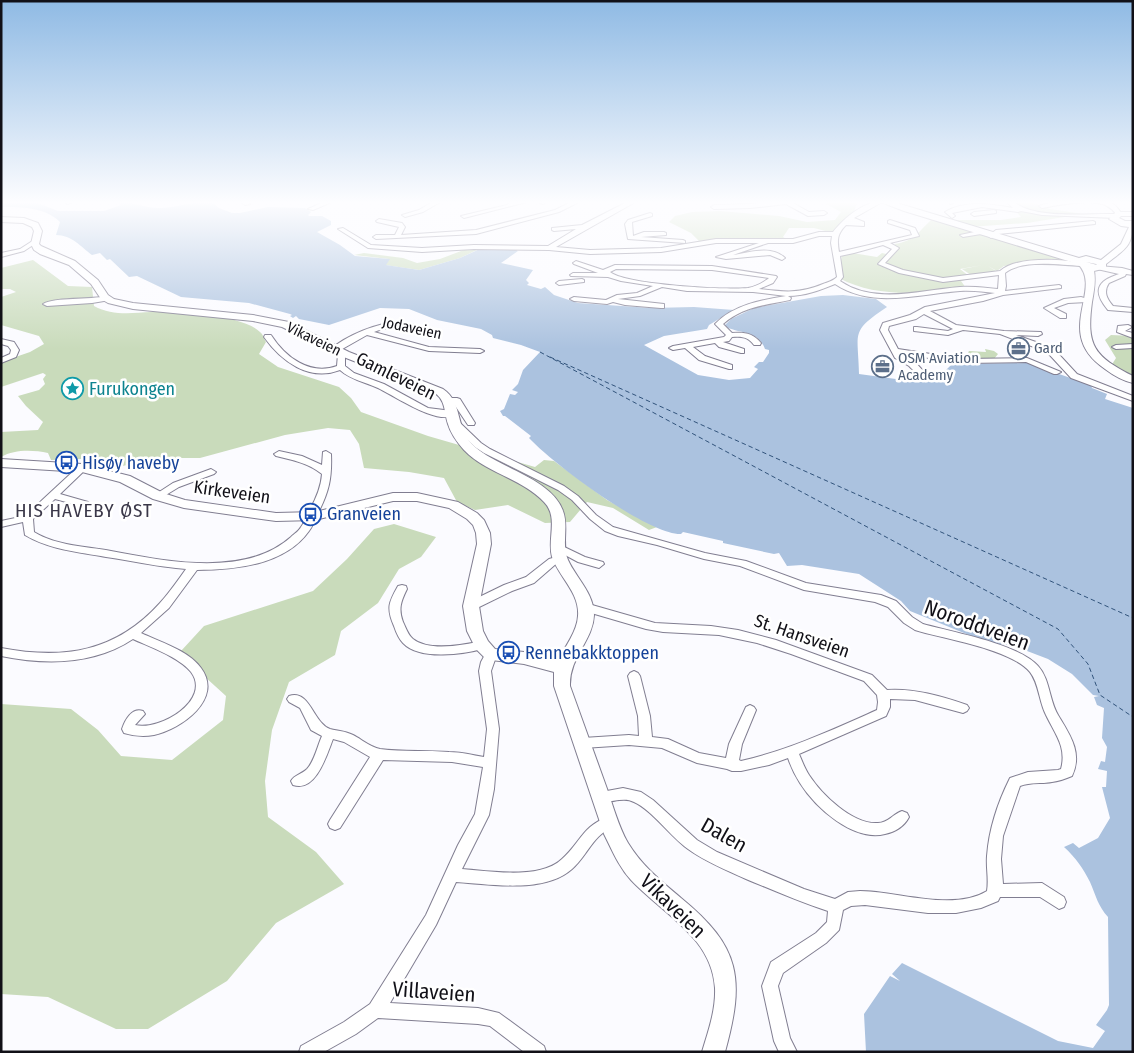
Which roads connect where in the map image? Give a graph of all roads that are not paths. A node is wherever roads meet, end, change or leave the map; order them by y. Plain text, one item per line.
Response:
1 (21, 250) edge
2 (40, 250) edge
3 (567, 250) edge
4 (655, 250) edge
5 (743, 250) edge
6 (779, 250) edge
7 (837, 250) edge
8 (859, 250) edge
9 (894, 250) edge
10 (1046, 250) edge
11 (1120, 250) joint
12 (788, 253) dead end
13 (838, 254) junction
14 (1, 255) edge
15 (782, 258) dead end
16 (1084, 262) junction
17 (576, 264) dead end
18 (1100, 266) junction
19 (1122, 271) junction
20 (1002, 273) junction
21 (1133, 273) edge
22 (607, 274) junction
23 (573, 275) dead end
24 (1091, 279) junction
25 (836, 281) junction
26 (559, 283) dead end
27 (659, 285) junction
28 (1060, 287) dead end
29 (753, 290) junction
30 (814, 290) junction
31 (1001, 292) junction
32 (107, 298) junction
33 (574, 299) dead end
34 (612, 300) junction
35 (1088, 300) junction
36 (47, 304) dead end
37 (661, 306) dead end
38 (1133, 310) edge
39 (924, 311) junction
40 (1063, 316) dead end
41 (1128, 327) dead end
42 (961, 328) junction
43 (917, 329) dead end
44 (430, 332) dead end
45 (1000, 332) junction
46 (369, 333) junction
47 (730, 334) junction
48 (1038, 334) dead end
49 (1133, 336) edge
50 (268, 337) dead end
51 (1, 340) edge
52 (717, 341) junction
53 (757, 343) dead end
54 (1133, 346) edge
55 (688, 347) junction
56 (1116, 347) dead end
57 (673, 348) dead end
58 (480, 351) dead end
59 (741, 351) dead end
60 (896, 351) junction
61 (340, 357) junction
62 (1, 361) edge
63 (729, 367) dead end
64 (1057, 372) dead end
65 (922, 374) dead end
66 (1133, 380) edge
67 (1133, 399) edge
68 (452, 412) junction
69 (471, 423) dead end
70 (280, 454) dead end
71 (326, 454) dead end
72 (1, 463) edge
73 (82, 468) junction
74 (211, 472) dead end
75 (327, 473) junction
76 (53, 495) junction
77 (158, 496) junction
78 (85, 504) dead end
79 (315, 516) junction
80 (28, 518) junction
81 (1, 524) edge
82 (559, 553) junction
83 (599, 564) dead end
84 (193, 567) junction
85 (402, 589) dead end
86 (470, 606) junction
87 (585, 607) junction
88 (134, 635) junction
89 (487, 649) junction
90 (1, 652) edge
91 (562, 668) junction
92 (634, 676) dead end
93 (885, 695) junction
94 (293, 699) dead end
95 (963, 708) dead end
96 (750, 710) dead end
97 (139, 714) dead end
98 (329, 734) junction
99 (646, 741) junction
100 (583, 744) junction
101 (791, 752) junction
102 (379, 754) junction
103 (490, 763) junction
104 (732, 766) junction
105 (298, 781) dead end
106 (601, 798) junction
107 (902, 816) dead end
108 (610, 822) junction
109 (335, 824) dead end
110 (452, 875) junction
111 (996, 889) junction
112 (1059, 902) dead end
113 (836, 906) junction
114 (376, 1010) junction
115 (307, 1052) edge
116 (538, 1052) edge
117 (713, 1052) edge
118 (789, 1052) edge

1 - 14 street
2 - 32 main road
3 - 4 street
5 - 15 street
6 - 12 street
7 - 13 street
8 - 13 street
9 - 20 street
10 - 16 main road
11 - 16 main road
11 - 18 main road
13 - 25 street
16 - 18 main road
16 - 20 street
16 - 24 main road
17 - 22 street
18 - 19 street
18 - 24 main road
19 - 21 street
19 - 38 street
20 - 31 street
22 - 23 street
22 - 26 street
22 - 27 street
22 - 29 street
24 - 35 main road
25 - 30 street
25 - 31 street
27 - 29 street
27 - 34 street
28 - 31 street
29 - 30 street
30 - 47 street
31 - 39 street
32 - 36 street
32 - 61 main road, Vikaveien
33 - 34 street
34 - 37 street
35 - 40 street
35 - 66 main road
39 - 42 street
39 - 60 street
41 - 49 street
42 - 43 street
42 - 45 street
44 - 46 street
45 - 48 street
45 - 67 street
46 - 58 street, Jodaveien
46 - 61 street
47 - 52 street
47 - 53 street
50 - 61 street
51 - 62 street
52 - 55 street
52 - 59 street
54 - 56 street
55 - 57 street
55 - 63 street
60 - 64 street
60 - 65 street
61 - 68 main road, Vikaveien
61 - 68 street, Gamleveien
68 - 69 street
68 - 82 main road, Vikaveien
68 - 111 street, Noroddveien
70 - 75 street
71 - 75 street
72 - 73 main road, Kirkeveien
73 - 76 street
73 - 77 main road, Kirkeveien
74 - 77 street
75 - 79 street
76 - 78 street
76 - 80 street
77 - 79 main road, Kirkeveien
79 - 84 street
79 - 86 main road, Kirkeveien
80 - 81 street
80 - 84 street
82 - 83 street
82 - 86 street
82 - 87 main road
84 - 88 street
85 - 89 street
86 - 89 main road, Kirkeveien
87 - 91 main road
87 - 93 street, St. Hansveien
88 - 90 street
88 - 97 street
89 - 91 main road
89 - 103 street, Villaveien
91 - 100 main road, Vikaveien
92 - 99 street
93 - 95 street
93 - 101 street
94 - 98 street
96 - 104 street
98 - 102 street
98 - 105 street
99 - 100 street
99 - 104 street
100 - 106 main road, Vikaveien
101 - 104 street
101 - 107 street
102 - 103 street
102 - 109 street
103 - 110 street, Villaveien
106 - 108 main road, Vikaveien
106 - 113 street, Dalen
108 - 110 street
108 - 117 main road, Vikaveien
110 - 114 street, Villaveien
111 - 112 street
111 - 113 street
113 - 118 street
114 - 115 street, Villaveien
114 - 116 street, Villaveien

